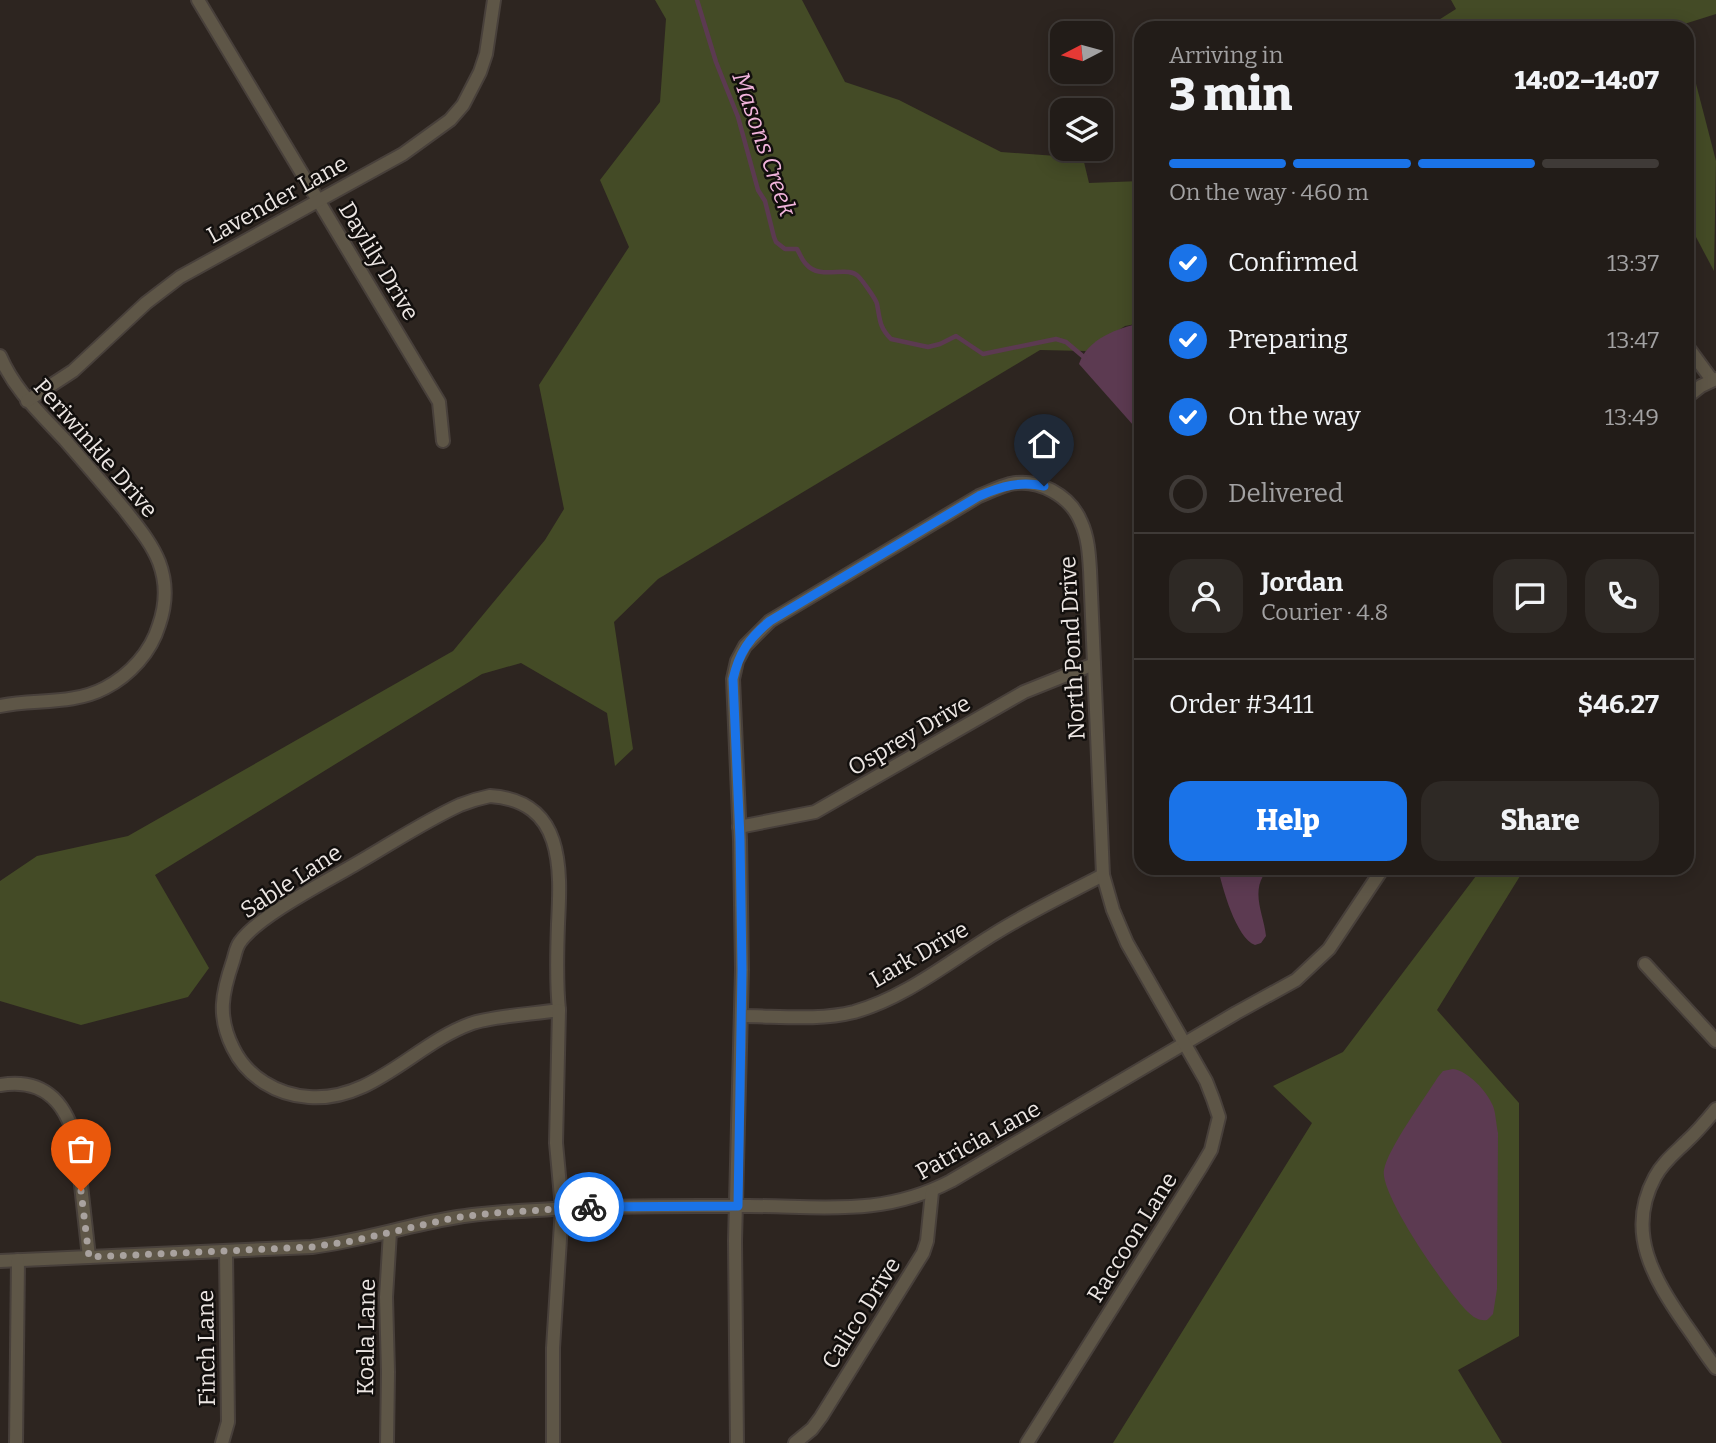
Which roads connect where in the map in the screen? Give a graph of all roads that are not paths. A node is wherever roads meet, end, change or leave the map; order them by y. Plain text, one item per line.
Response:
1 (198, 0) edge
2 (494, 0) edge
3 (318, 200) junction
4 (1694, 355) edge
5 (0, 356) edge
6 (1714, 379) edge
7 (1694, 392) edge
8 (27, 401) junction
9 (443, 441) dead end
10 (1094, 664) junction
11 (0, 706) edge
12 (739, 827) junction
13 (1103, 875) junction
14 (1379, 875) edge
15 (1645, 964) dead end
16 (559, 1010) junction
17 (741, 1016) junction
18 (1716, 1041) edge
19 (1185, 1045) junction
20 (0, 1085) edge
21 (1716, 1109) edge
22 (932, 1192) junction
23 (738, 1206) junction
24 (562, 1208) junction
25 (390, 1232) junction
26 (226, 1252) junction
27 (89, 1257) junction
28 (18, 1260) junction
29 (0, 1261) edge
30 (1716, 1368) edge
31 (16, 1443) edge
32 (222, 1443) edge
33 (387, 1443) edge
34 (553, 1443) edge
35 (737, 1443) edge
36 (795, 1443) edge
37 (1027, 1443) edge

1 - 3 street, Daylily Drive
2 - 3 street, Lavender Lane
3 - 8 street, Lavender Lane
3 - 9 street, Daylily Drive
4 - 6 street
5 - 8 street, Periwinkle Drive
6 - 7 street
8 - 11 street, Periwinkle Drive
10 - 12 street, Osprey Drive
10 - 12 street, North Pond Drive
10 - 13 street, North Pond Drive
12 - 17 street, North Pond Drive
13 - 17 street, Lark Drive
13 - 19 street, North Pond Drive
14 - 19 street, Patricia Lane
15 - 18 street
16 - 16 street, Sable Lane
16 - 24 street, Sable Lane
17 - 23 street, North Pond Drive
19 - 22 street, Patricia Lane
19 - 37 street, Raccoon Lane
20 - 27 street
21 - 30 street
22 - 23 street, Patricia Lane
22 - 36 street, Calico Drive
23 - 24 street, Patricia Lane
23 - 35 street
24 - 25 street, Patricia Lane
24 - 34 street, Sable Lane
25 - 26 street, Patricia Lane
25 - 33 street, Koala Lane
26 - 27 street, Patricia Lane
26 - 32 street, Finch Lane
27 - 28 street, Patricia Lane
28 - 29 street, Patricia Lane
28 - 31 street

